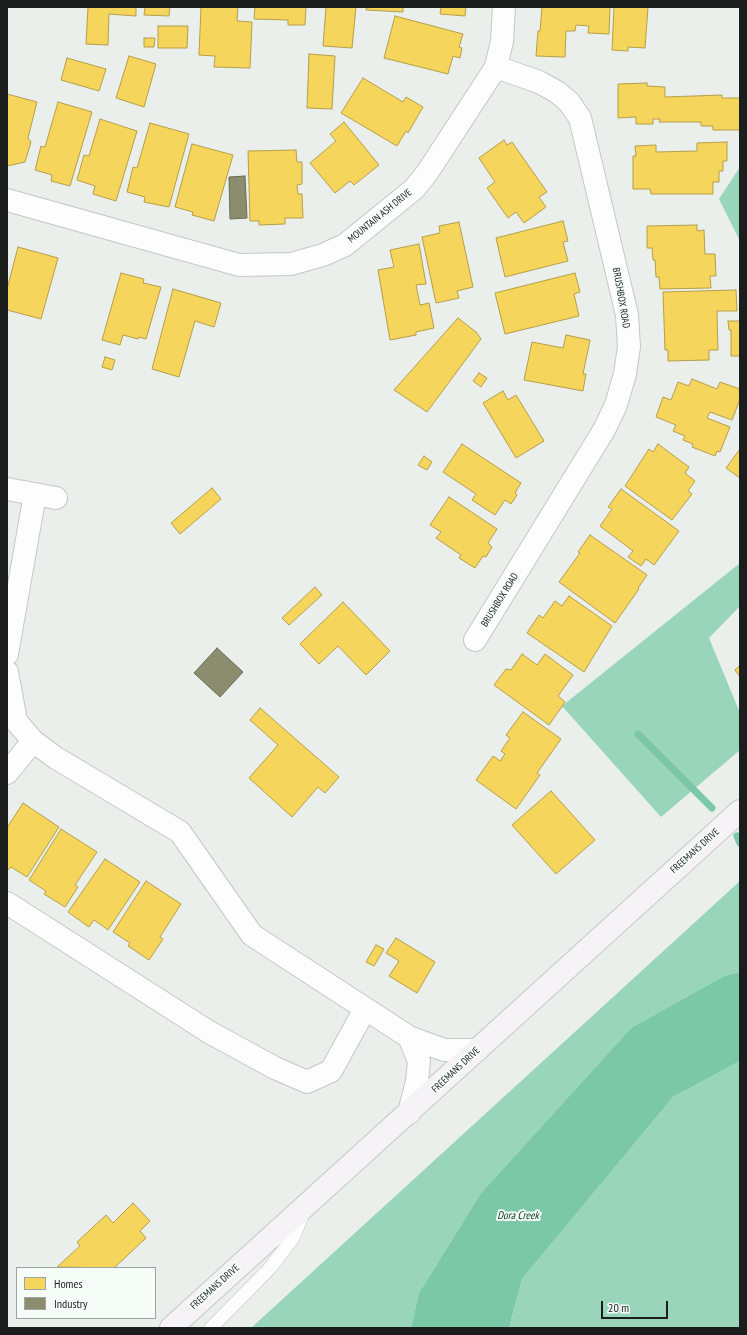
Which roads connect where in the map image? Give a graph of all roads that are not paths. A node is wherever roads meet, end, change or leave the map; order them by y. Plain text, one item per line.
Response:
1 (504, 7) edge
2 (496, 66) junction
3 (7, 200) edge
4 (7, 489) edge
5 (35, 494) junction
6 (56, 498) dead end
7 (475, 640) dead end
8 (7, 654) edge
9 (7, 672) edge
10 (33, 741) junction
11 (7, 773) edge
12 (740, 811) edge
13 (7, 903) edge
14 (365, 1009) junction
15 (409, 1037) junction
16 (477, 1050) junction
17 (409, 1113) junction
18 (306, 1206) junction
19 (170, 1328) edge
20 (211, 1328) edge

1 - 2 street, MOUNTAIN ASH DRIVE
2 - 3 street, MOUNTAIN ASH DRIVE
2 - 7 street, BRUSHBOX ROAD
4 - 5 street
5 - 6 street
5 - 8 street
9 - 10 street
10 - 11 street
10 - 14 street
12 - 16 main road, FREEMANS DRIVE
13 - 14 street
14 - 15 street
15 - 16 street
15 - 17 street
16 - 17 main road, FREEMANS DRIVE
17 - 18 main road, FREEMANS DRIVE
18 - 19 main road, FREEMANS DRIVE
18 - 20 lane

